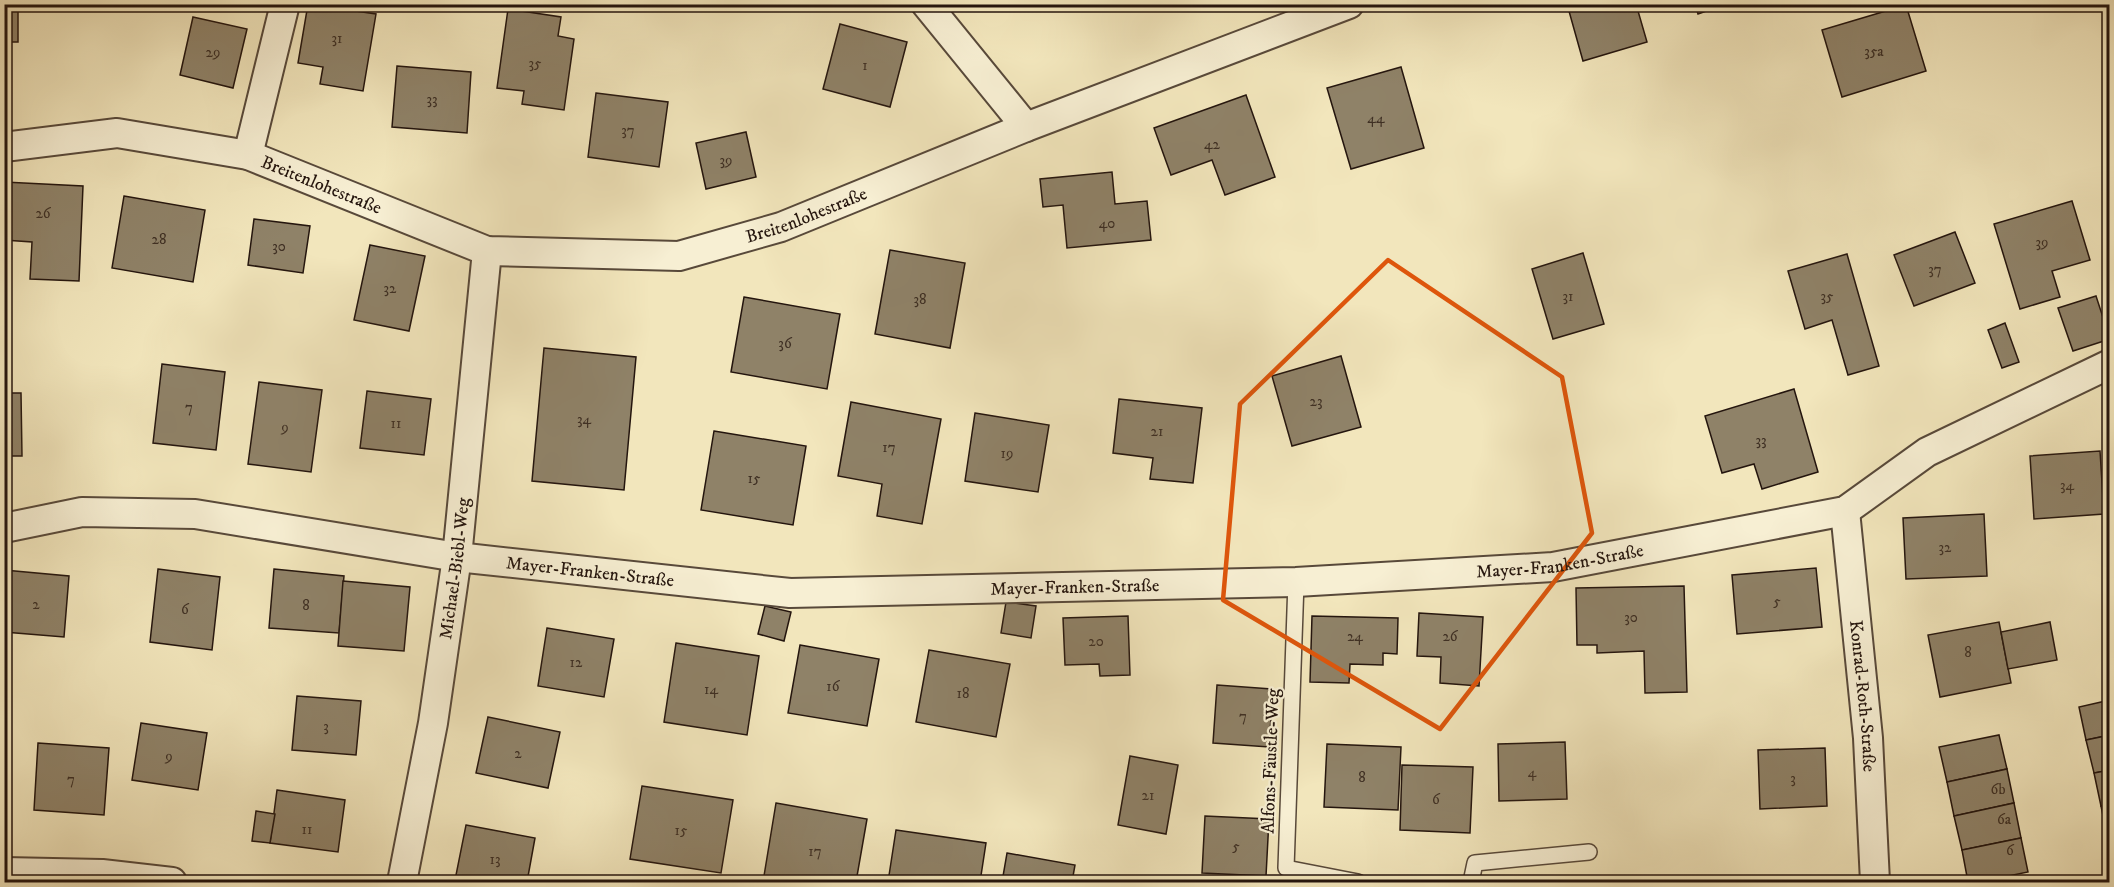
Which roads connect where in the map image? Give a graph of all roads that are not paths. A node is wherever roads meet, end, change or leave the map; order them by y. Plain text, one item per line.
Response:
1 (285, 4) edge
2 (926, 4) edge
3 (1348, 4) edge
4 (1026, 127) junction
5 (4, 147) edge
6 (248, 155) junction
7 (487, 252) junction
8 (2109, 364) edge
9 (1845, 511) junction
10 (4, 528) edge
11 (457, 557) junction
12 (1296, 582) junction
13 (1589, 852) dead end
14 (4, 872) edge
15 (172, 882) edge
16 (402, 882) edge
17 (1358, 882) edge
18 (1472, 882) edge
19 (1875, 882) edge

1 - 6 street, Breitenlohestraße
2 - 4 street
3 - 4 street, Breitenlohestraße
4 - 7 street, Breitenlohestraße
5 - 6 street, Breitenlohestraße
6 - 7 street, Breitenlohestraße
7 - 11 street, Michael-Biebl-Weg
8 - 9 street, Mayer-Franken-Straße
9 - 12 street, Mayer-Franken-Straße
9 - 19 street, Konrad-Roth-Straße
10 - 11 street, Mayer-Franken-Straße
11 - 12 street, Mayer-Franken-Straße
11 - 16 street, Michael-Biebl-Weg
12 - 17 lane, Alfons-Fäustle-Weg
13 - 18 lane
14 - 15 street

